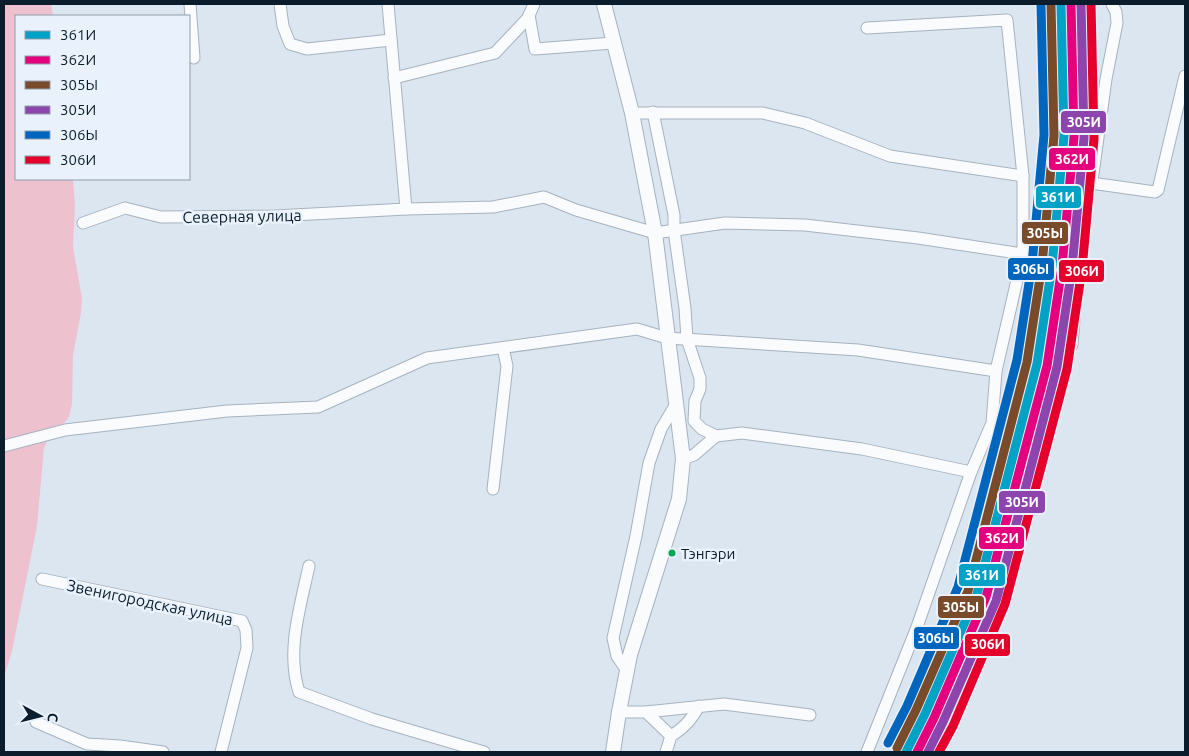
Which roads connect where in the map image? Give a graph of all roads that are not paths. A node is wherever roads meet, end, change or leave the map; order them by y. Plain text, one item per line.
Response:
1 (190, 4) edge
2 (280, 4) edge
3 (388, 4) edge
4 (534, 4) edge
5 (604, 4) edge
6 (1112, 4) edge
7 (529, 15) junction
8 (867, 28) dead end
9 (391, 40) junction
10 (613, 43) junction
11 (194, 58) dead end
12 (1185, 76) edge
13 (394, 78) junction
14 (632, 112) junction
15 (653, 112) junction
16 (1023, 176) junction
17 (1092, 184) junction
18 (406, 209) junction
19 (83, 223) dead end
20 (674, 230) junction
21 (655, 233) junction
22 (1023, 254) junction
23 (667, 338) junction
24 (687, 339) junction
25 (1072, 345) dead end
26 (503, 348) junction
27 (996, 371) junction
28 (676, 404) junction
29 (716, 436) junction
30 (4, 446) edge
31 (683, 458) junction
32 (971, 472) junction
33 (493, 490) dead end
34 (308, 566) dead end
35 (42, 579) dead end
36 (627, 671) junction
37 (699, 706) junction
38 (619, 712) junction
39 (646, 712) junction
40 (810, 715) dead end
41 (36, 722) dead end
42 (671, 736) junction
43 (163, 752) edge
44 (221, 752) edge
45 (484, 752) edge
46 (613, 752) edge
47 (666, 752) edge
48 (867, 752) edge

1 - 11 street
2 - 9 street
3 - 9 street
4 - 7 street
5 - 10 street
6 - 17 street
7 - 10 street
7 - 13 street
8 - 16 street
9 - 13 street
10 - 14 street
12 - 17 street
13 - 18 street
14 - 15 street
14 - 21 street
15 - 16 street
15 - 20 street
16 - 22 street
17 - 25 street
18 - 19 street, Северная улица
18 - 21 street, Северная улица
20 - 21 street
20 - 22 street
20 - 24 street
21 - 23 street
22 - 27 street
23 - 24 street
23 - 26 street
23 - 28 street
24 - 27 street
24 - 29 street
26 - 30 street
26 - 33 street
27 - 32 street
28 - 31 street
28 - 36 street
29 - 31 street
29 - 32 street
31 - 36 street
32 - 48 street
34 - 45 street
35 - 44 street, Звенигородская улица
36 - 38 street
37 - 39 street
37 - 40 street
37 - 42 street
38 - 39 street
38 - 46 street
39 - 42 street
41 - 43 street
42 - 47 street

